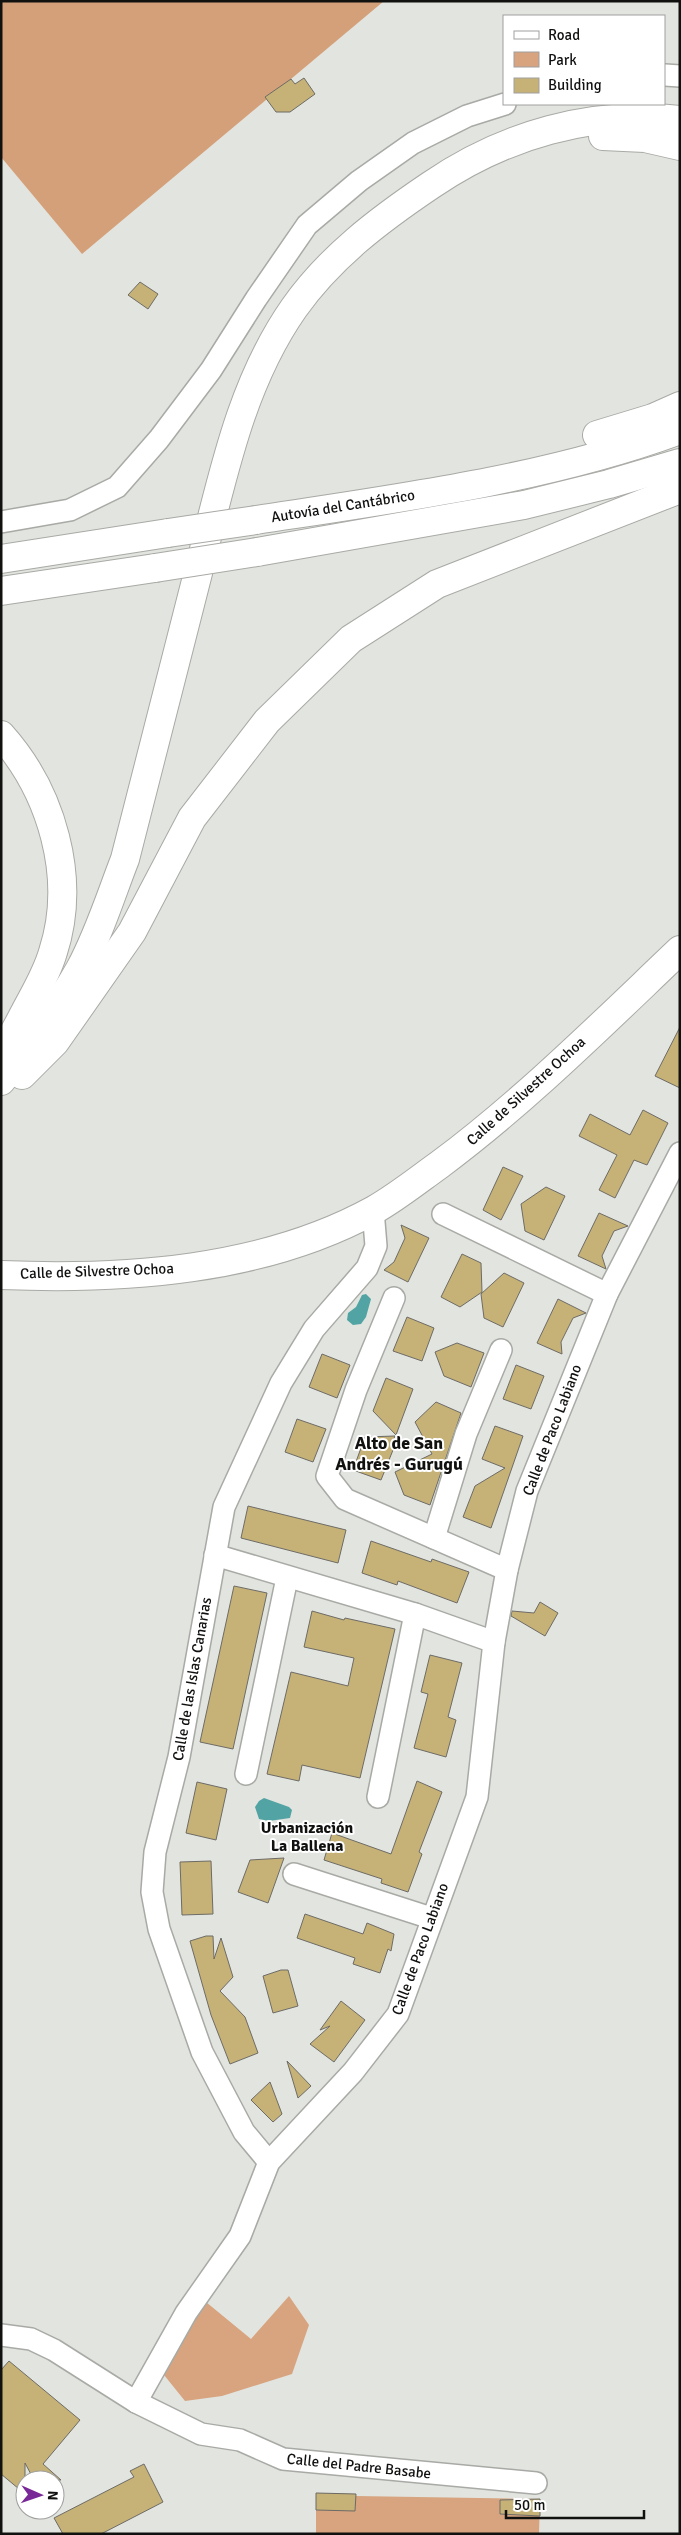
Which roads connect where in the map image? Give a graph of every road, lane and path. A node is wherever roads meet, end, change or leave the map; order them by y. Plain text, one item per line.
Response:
1 (666, 75) edge
2 (680, 76) edge
3 (503, 105) edge
4 (680, 120) edge
5 (680, 146) edge
6 (497, 147) junction
7 (680, 406) edge
8 (680, 430) edge
9 (680, 463) edge
10 (680, 489) edge
11 (407, 497) junction
12 (1, 522) edge
13 (1, 559) edge
14 (1, 591) edge
15 (1, 735) edge
16 (680, 950) edge
17 (29, 1043) junction
18 (1, 1054) edge
19 (1, 1071) edge
20 (1, 1082) edge
21 (1, 1092) edge
22 (680, 1153) edge
23 (373, 1210) junction
24 (442, 1214) dead end
25 (3, 1274) edge
26 (607, 1294) junction
27 (394, 1298) dead end
28 (501, 1350) dead end
29 (434, 1538) junction
30 (215, 1555) junction
31 (506, 1570) junction
32 (287, 1578) junction
33 (415, 1614) junction
34 (494, 1642) junction
35 (246, 1774) dead end
36 (378, 1797) dead end
37 (294, 1874) dead end
38 (431, 1918) junction
39 (268, 2162) junction
40 (1, 2335) edge
41 (136, 2402) junction
42 (536, 2483) dead end

1 - 2 street
3 - 12 street
4 - 6 highway
5 - 6 highway
6 - 17 highway
7 - 11 highway
8 - 11 highway, Autovía del Cantábrico
9 - 14 highway, Autovía del Cantábrico, bridge
10 - 21 highway
11 - 13 highway, Autovía del Cantábrico, bridge
15 - 18 highway
16 - 23 highway, Calle de Silvestre Ochoa
17 - 19 highway
17 - 20 highway
22 - 26 street, Calle de Paco Labiano
23 - 25 highway, Calle de Silvestre Ochoa
23 - 30 street, Calle de las Islas Canarias
24 - 26 street
26 - 31 street, Calle de Paco Labiano
27 - 29 street
28 - 29 street
29 - 31 street
30 - 32 street
30 - 39 street, Calle de las Islas Canarias
31 - 34 street, Calle de Paco Labiano
32 - 33 street
32 - 35 street
33 - 34 street
33 - 36 street
34 - 38 street, Calle de Paco Labiano
37 - 38 street
38 - 39 street, Calle de Paco Labiano
39 - 41 street, Calle de Paco Labiano
40 - 41 street, Calle del Padre Basabe
41 - 42 street, Calle del Padre Basabe

